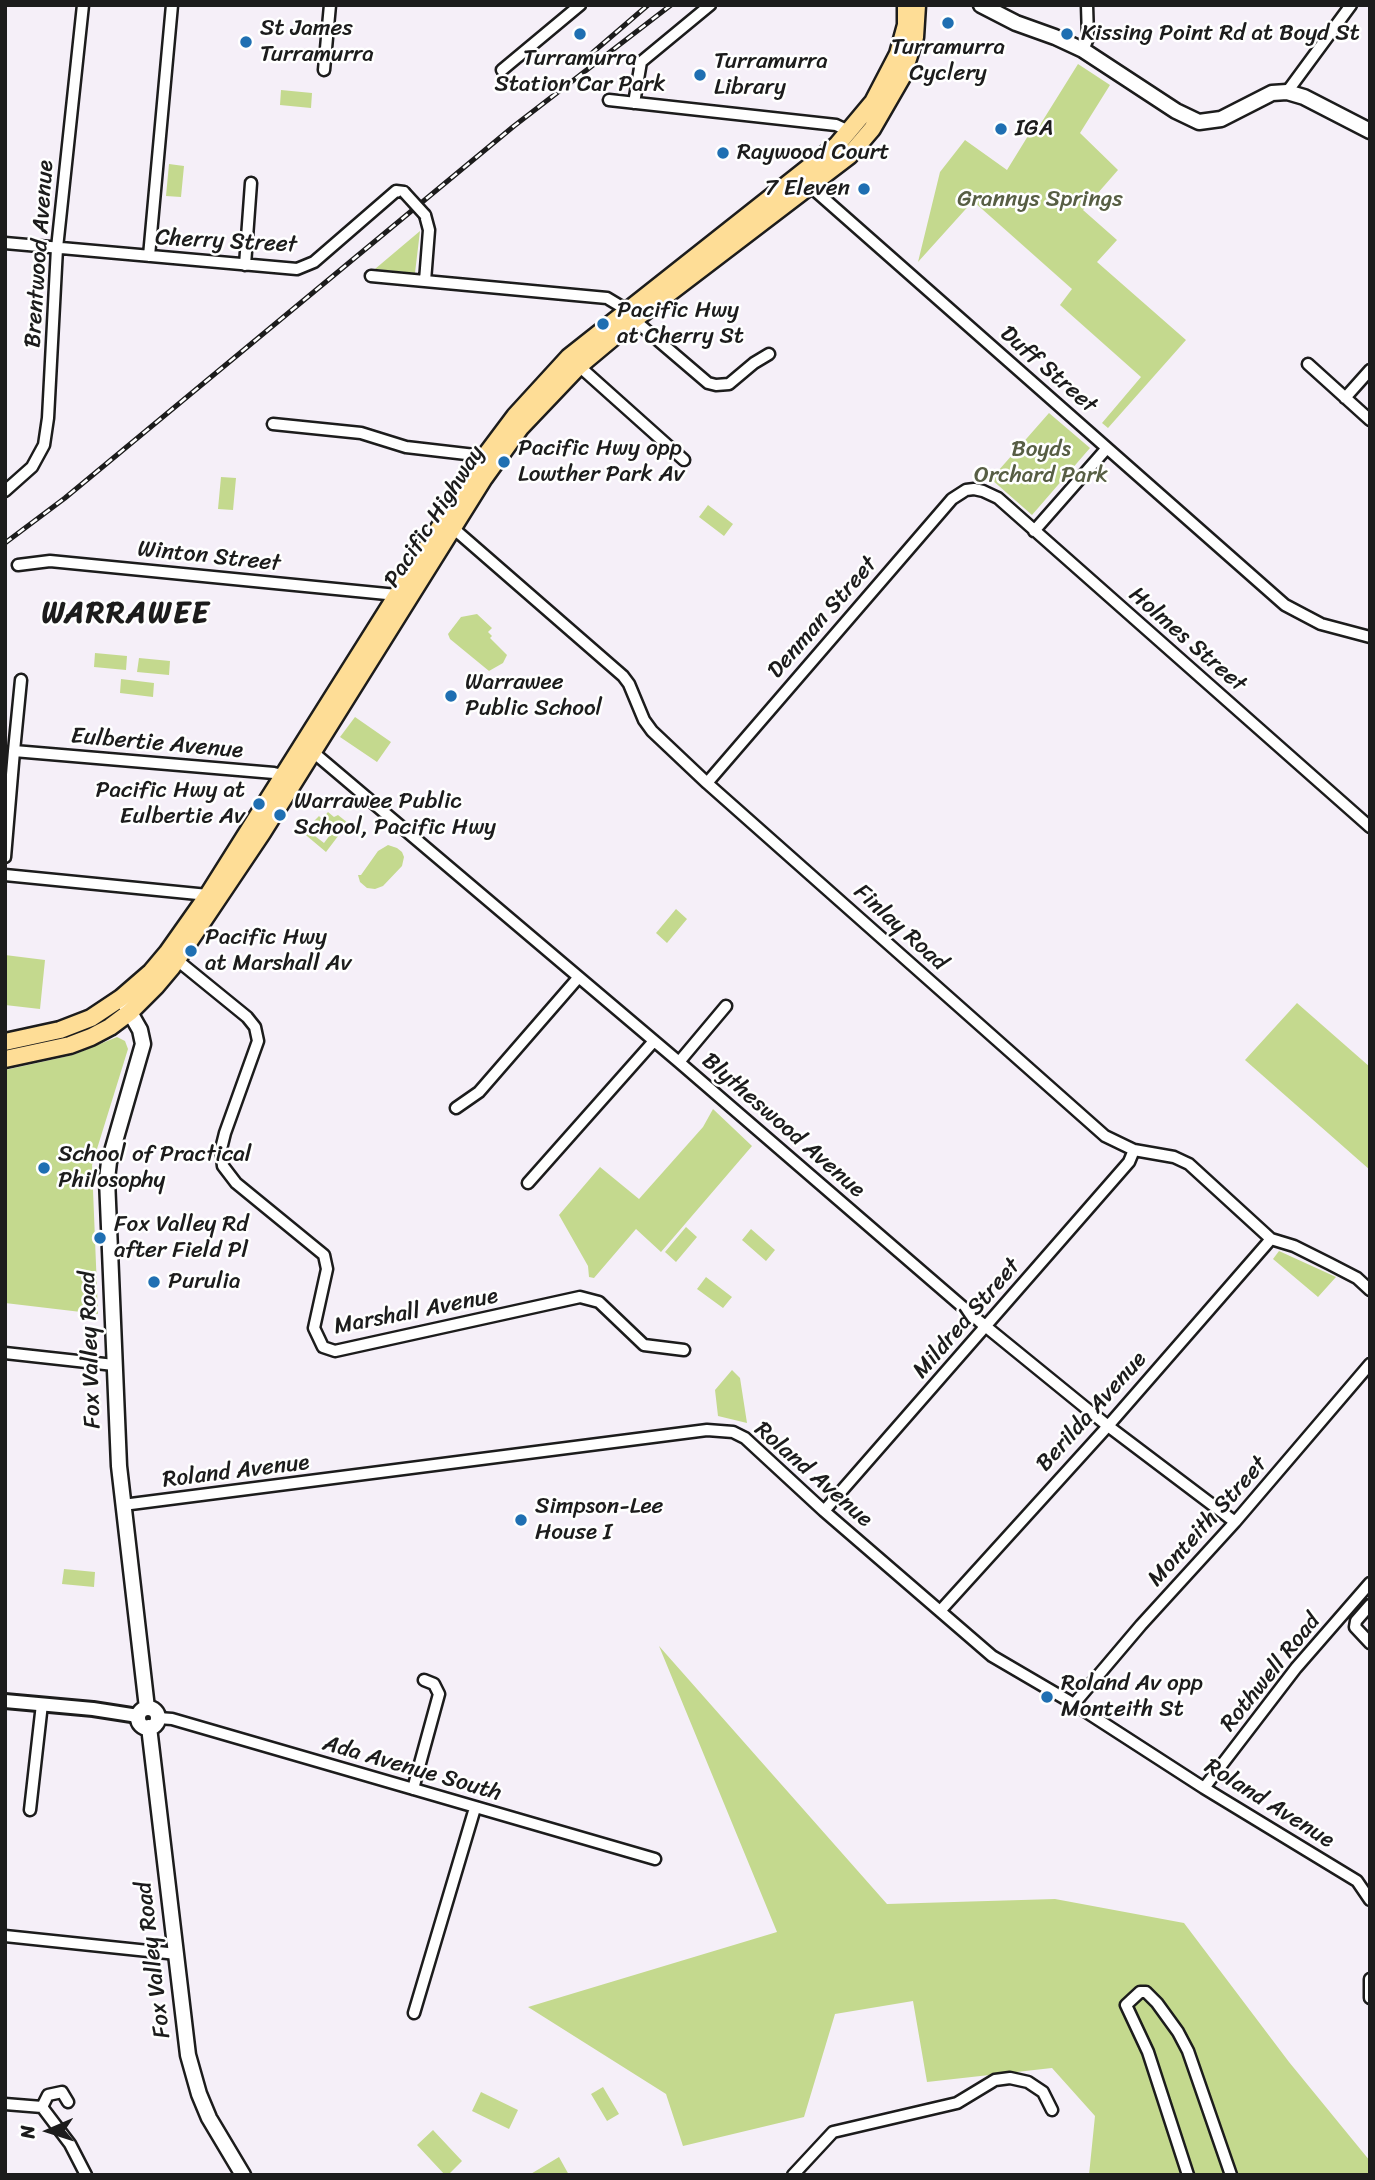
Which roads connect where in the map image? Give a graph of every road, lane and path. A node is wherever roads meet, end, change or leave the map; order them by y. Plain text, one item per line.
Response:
1 (83, 5) edge
2 (172, 5) edge
3 (330, 5) edge
4 (580, 5) edge
5 (710, 5) edge
6 (906, 5) edge
7 (917, 5) edge
8 (981, 5) edge
9 (1087, 5) edge
10 (1352, 5) edge
11 (1083, 50) junction
12 (324, 70) dead end
13 (502, 70) dead end
14 (1287, 92) junction
15 (609, 100) dead end
16 (634, 103) junction
17 (1370, 131) edge
18 (856, 136) junction
19 (251, 183) dead end
20 (811, 187) junction
21 (5, 243) edge
22 (57, 248) junction
23 (149, 256) junction
24 (245, 265) junction
25 (371, 276) dead end
26 (425, 281) junction
27 (630, 315) junction
28 (769, 354) dead end
29 (1308, 364) dead end
30 (579, 366) junction
31 (1370, 370) edge
32 (1345, 398) junction
33 (1370, 420) edge
34 (273, 424) dead end
35 (1107, 448) junction
36 (482, 460) junction
37 (684, 460) dead end
38 (974, 489) joint
39 (5, 491) edge
40 (453, 528) junction
41 (1034, 531) junction
42 (18, 565) dead end
43 (397, 595) junction
44 (1370, 637) edge
45 (20, 680) dead end
46 (14, 751) junction
47 (313, 752) junction
48 (289, 777) junction
49 (707, 783) junction
50 (1370, 827) edge
51 (5, 857) edge
52 (5, 874) edge
53 (208, 895) junction
54 (177, 960) junction
55 (579, 978) junction
56 (126, 1005) junction
57 (726, 1006) dead end
58 (654, 1041) junction
59 (5, 1042) edge
60 (5, 1059) edge
61 (679, 1062) junction
62 (456, 1108) dead end
63 (1134, 1150) junction
64 (528, 1183) dead end
65 (1271, 1239) junction
66 (1370, 1290) edge
67 (986, 1326) junction
68 (684, 1350) dead end
69 (5, 1353) edge
70 (1370, 1364) edge
71 (114, 1365) junction
72 (1108, 1426) junction
73 (123, 1505) junction
74 (824, 1511) junction
75 (1235, 1522) junction
76 (1370, 1583) edge
77 (1370, 1605) edge
78 (941, 1610) junction
79 (1370, 1643) edge
80 (424, 1680) dead end
81 (5, 1701) edge
82 (1074, 1703) junction
83 (42, 1704) junction
84 (148, 1717) junction
85 (1205, 1788) junction
86 (413, 1789) junction
87 (475, 1808) junction
88 (30, 1810) dead end
89 (654, 1859) dead end
90 (1369, 1899) edge
91 (5, 1936) edge
92 (177, 1954) junction
93 (1370, 1979) edge
94 (1370, 1998) edge
95 (414, 2013) dead end
96 (68, 2102) dead end
97 (5, 2104) edge
98 (41, 2107) junction
99 (1052, 2110) dead end
100 (86, 2175) edge
101 (243, 2175) edge
102 (793, 2175) edge
103 (1188, 2175) edge
104 (1231, 2175) edge

1 - 22 street, Brentwood Avenue
2 - 23 street
3 - 12 street
4 - 13 street
5 - 16 street
6 - 18 highway, Pacific Highway
7 - 18 highway, Pacific Highway
8 - 11 main road
9 - 11 street
10 - 14 street
11 - 14 main road
14 - 17 main road
15 - 16 street
16 - 18 street
18 - 20 highway, Pacific Highway
18 - 27 highway, Pacific Highway
19 - 24 street
20 - 27 highway, Pacific Highway
20 - 35 street, Duff Street
21 - 22 street, Cherry Street
22 - 23 street, Cherry Street
22 - 39 street, Brentwood Avenue
23 - 24 street, Cherry Street
24 - 26 street, Cherry Street, bridge
25 - 26 street
26 - 27 street
27 - 28 street
27 - 30 highway, Pacific Highway
27 - 36 highway, Pacific Highway
29 - 32 street
30 - 37 street
30 - 40 highway, Pacific Highway
31 - 32 street
32 - 33 street
34 - 36 street
35 - 41 street
35 - 44 street, Duff Street
36 - 43 highway, Pacific Highway
38 - 41 street, Holmes Street
38 - 49 street, Denman Street
40 - 47 highway, Pacific Highway
40 - 49 street, Finlay Road
41 - 50 street, Holmes Street
42 - 43 street, Winton Street
43 - 48 highway, Pacific Highway
45 - 46 street
46 - 48 street, Eulbertie Avenue
46 - 51 street
47 - 48 highway, Pacific Highway
47 - 55 street, Blytheswood Avenue
48 - 53 highway, Pacific Highway
48 - 54 highway, Pacific Highway
49 - 63 street, Finlay Road
52 - 53 street
53 - 56 highway, Pacific Highway
54 - 56 highway, Pacific Highway
54 - 68 street, Marshall Avenue
55 - 58 street, Blytheswood Avenue
55 - 62 street
56 - 59 highway, Pacific Highway
56 - 60 highway, Pacific Highway
56 - 71 main road, Fox Valley Road
57 - 61 street
58 - 61 street, Blytheswood Avenue
58 - 64 street
61 - 67 street, Blytheswood Avenue
63 - 65 street, Finlay Road
63 - 67 street, Mildred Street
65 - 66 street, Finlay Road
65 - 72 street, Berilda Avenue
67 - 72 street, Blytheswood Avenue
67 - 74 street, Mildred Street
69 - 71 street
70 - 75 street, Monteith Street
71 - 73 main road, Fox Valley Road
72 - 75 street, Blytheswood Avenue
72 - 78 street, Berilda Avenue
73 - 74 street, Roland Avenue
73 - 84 main road, Fox Valley Road
74 - 78 street, Roland Avenue
75 - 82 street, Monteith Street
76 - 85 street, Rothwell Road
77 - 79 street
78 - 82 street, Roland Avenue
80 - 86 street
81 - 83 street
82 - 85 street, Roland Avenue
83 - 84 street
83 - 88 street
84 - 86 street, Ada Avenue South
84 - 92 main road, Fox Valley Road
85 - 90 street, Roland Avenue
86 - 87 street, Ada Avenue South
87 - 89 street, Ada Avenue South
87 - 95 street
91 - 92 street
92 - 101 main road, Fox Valley Road
93 - 94 street
96 - 98 street
97 - 98 street
98 - 100 street
99 - 102 street
103 - 104 street

